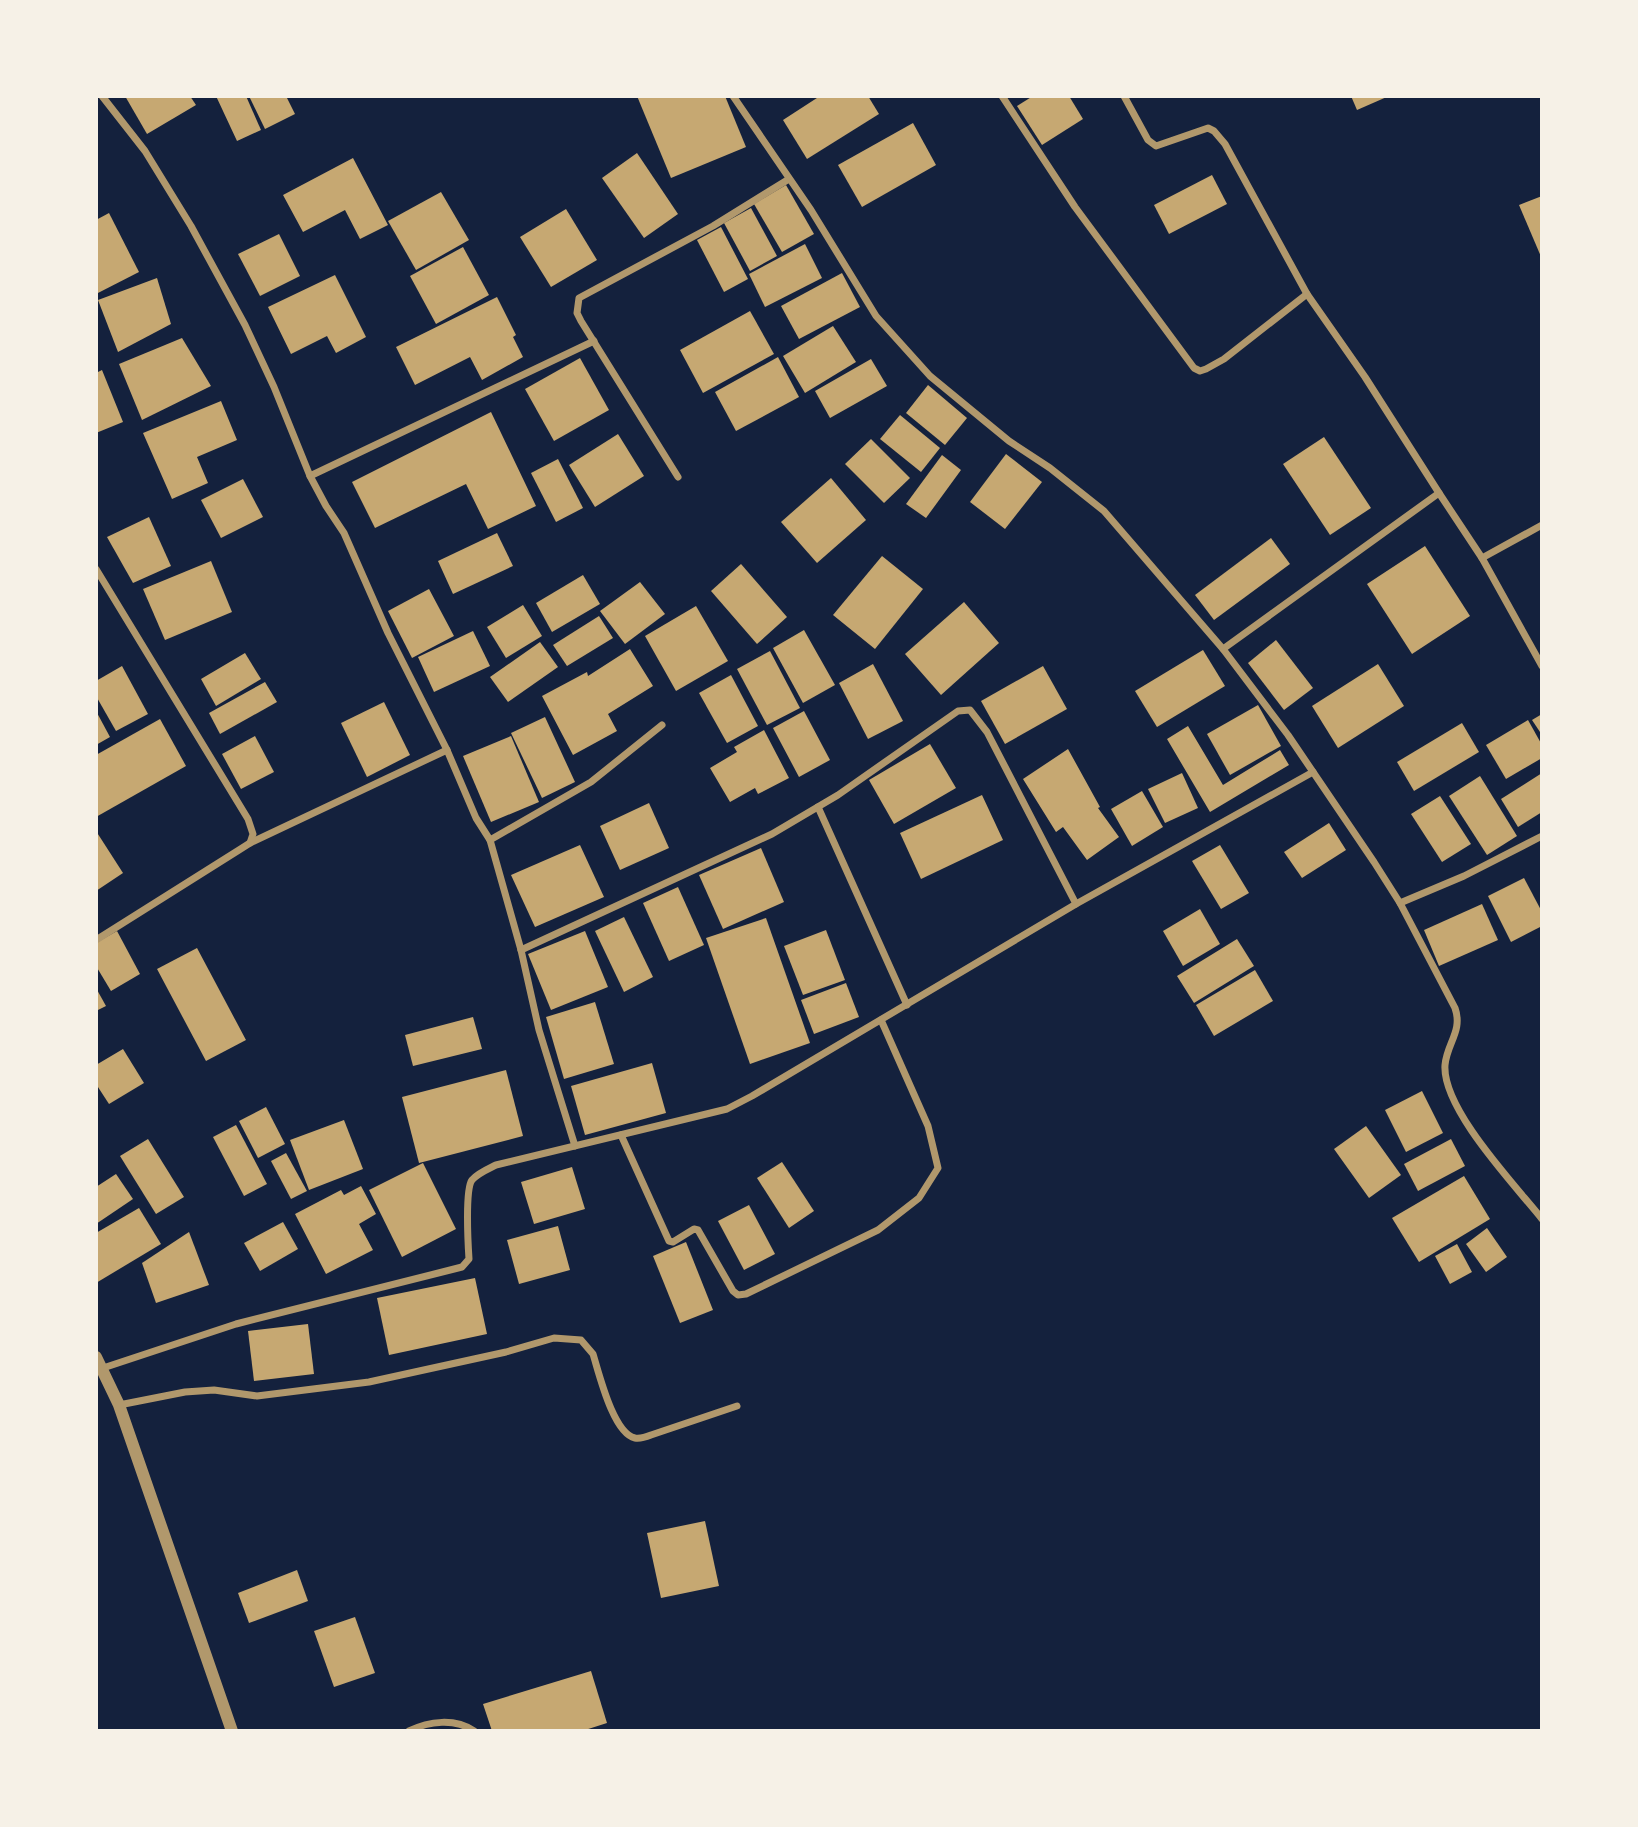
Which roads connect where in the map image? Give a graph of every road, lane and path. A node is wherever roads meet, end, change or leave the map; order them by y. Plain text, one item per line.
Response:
1 (102, 96) edge
2 (733, 96) edge
3 (1002, 96) edge
4 (1124, 96) edge
5 (789, 179) junction
6 (1307, 294) junction
7 (594, 341) junction
8 (310, 476) junction
9 (678, 477) dead end
10 (1439, 493) junction
11 (1542, 525) edge
12 (1482, 558) junction
13 (96, 569) edge
14 (1223, 649) junction
15 (1542, 666) edge
16 (662, 725) dead end
17 (447, 750) junction
18 (1312, 772) junction
19 (818, 807) junction
20 (1542, 836) edge
21 (490, 840) junction
22 (250, 843) junction
23 (1400, 903) junction
24 (1076, 904) junction
25 (96, 940) edge
26 (521, 950) junction
27 (907, 1005) junction
28 (881, 1020) junction
29 (621, 1135) junction
30 (575, 1146) junction
31 (1542, 1219) edge
32 (100, 1362) edge
33 (119, 1405) junction
34 (737, 1406) dead end
35 (232, 1731) edge
36 (409, 1731) edge
37 (474, 1731) edge

1 - 8 street
2 - 5 street
3 - 6 street
4 - 6 street
5 - 7 street
5 - 14 street
6 - 10 street
7 - 8 street
7 - 9 street
8 - 17 street
10 - 12 street
10 - 14 street
11 - 12 street
12 - 15 street
13 - 22 street
14 - 18 street
16 - 21 street
17 - 21 street
17 - 22 street
18 - 23 street
18 - 24 street
19 - 24 street
19 - 26 street
19 - 27 street
20 - 23 street
21 - 26 street
22 - 25 street
23 - 31 street
24 - 27 street
26 - 30 street
27 - 28 street
28 - 29 street
28 - 29 street
29 - 30 street
30 - 32 street
32 - 33 street
33 - 34 street
33 - 35 street
36 - 37 street

